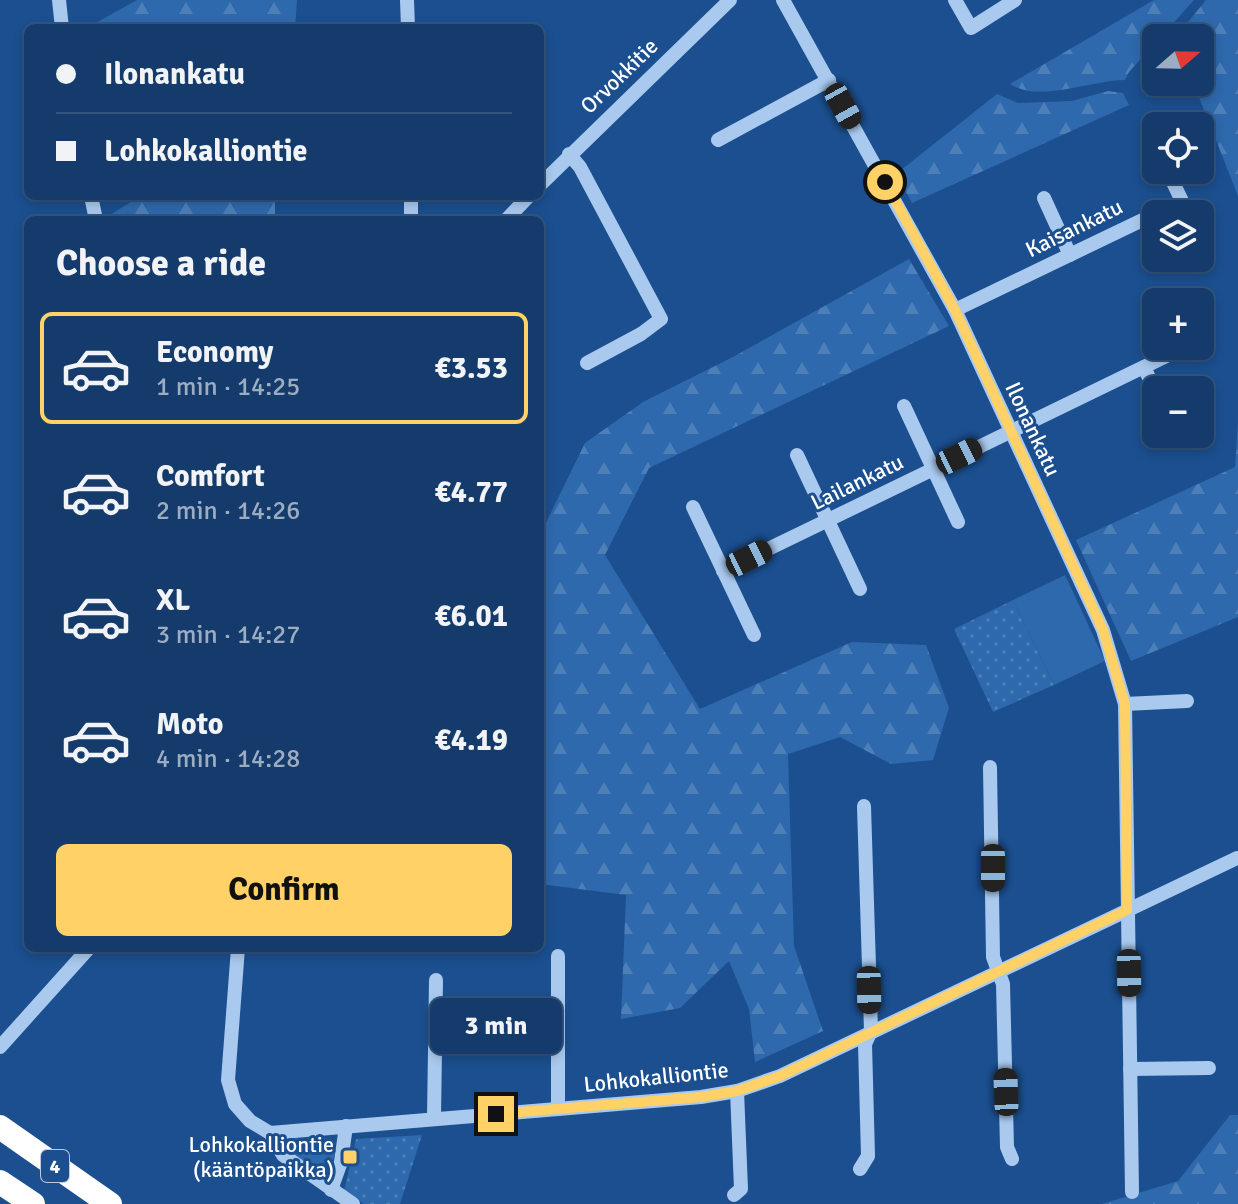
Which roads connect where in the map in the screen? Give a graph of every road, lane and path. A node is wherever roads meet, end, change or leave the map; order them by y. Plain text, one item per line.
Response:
1 (59, 0) edge
2 (407, 0) edge
3 (730, 0) edge
4 (783, 0) edge
5 (955, 0) edge
6 (1015, 0) edge
7 (62, 24) edge
8 (408, 24) edge
9 (829, 80) junction
10 (718, 140) dead end
11 (569, 154) junction
12 (544, 181) edge
13 (1174, 184) edge
14 (1044, 198) dead end
15 (525, 200) edge
16 (510, 216) edge
17 (1070, 255) junction
18 (955, 310) junction
19 (1158, 360) edge
20 (587, 363) dead end
21 (1144, 367) junction
22 (1148, 376) edge
23 (904, 406) dead end
24 (1010, 432) junction
25 (797, 455) dead end
26 (933, 469) junction
27 (693, 507) dead end
28 (828, 520) junction
29 (958, 522) dead end
30 (723, 571) junction
31 (860, 589) dead end
32 (754, 635) dead end
33 (1187, 701) dead end
34 (1125, 704) junction
35 (990, 767) dead end
36 (864, 806) dead end
37 (1237, 858) edge
38 (1127, 910) junction
39 (85, 952) edge
40 (238, 952) edge
41 (558, 956) dead end
42 (999, 972) junction
43 (436, 980) dead end
44 (871, 1031) junction
45 (0, 1047) edge
46 (1209, 1068) dead end
47 (1130, 1069) junction
48 (737, 1091) junction
49 (558, 1109) junction
50 (434, 1118) junction
51 (346, 1126) junction
52 (0, 1127) edge
53 (270, 1133) junction
54 (1012, 1159) dead end
55 (860, 1169) dead end
56 (0, 1182) edge
57 (331, 1190) junction
58 (1132, 1192) dead end
59 (734, 1195) dead end
60 (33, 1204) edge
61 (110, 1204) edge
62 (353, 1204) edge

1 - 7 street
2 - 8 street
3 - 11 street, Orvokkitie
4 - 9 street, Ilonankatu
5 - 6 street
9 - 10 street
9 - 18 street, Ilonankatu
11 - 12 street, Orvokkitie
11 - 20 street
13 - 17 street, Kaisankatu
14 - 17 street
15 - 16 street
17 - 18 street, Kaisankatu
18 - 24 street, Ilonankatu
19 - 21 street, Lailankatu
21 - 22 street
21 - 24 street, Lailankatu
23 - 26 street
24 - 26 street, Lailankatu
24 - 34 street, Ilonankatu
25 - 28 street
26 - 28 street, Lailankatu
26 - 29 street
27 - 30 street
28 - 30 street, Lailankatu
28 - 31 street
30 - 32 street
33 - 34 street
34 - 38 street, Ilonankatu
35 - 42 street
36 - 44 street
37 - 38 street, Lohkokalliontie
38 - 42 street, Lohkokalliontie
38 - 47 street, Ilonankatu
39 - 45 street
40 - 53 street
41 - 49 street
42 - 44 street, Lohkokalliontie
42 - 54 street
43 - 50 street
44 - 48 street, Lohkokalliontie
44 - 55 street
46 - 47 street
47 - 58 street, Ilonankatu
48 - 49 street, Lohkokalliontie
48 - 59 street
49 - 50 street, Lohkokalliontie
50 - 51 street, Lohkokalliontie
51 - 53 street, Lohkokalliontie
51 - 57 street
52 - 61 highway, 4
53 - 57 street
56 - 60 highway, 4
57 - 62 street

